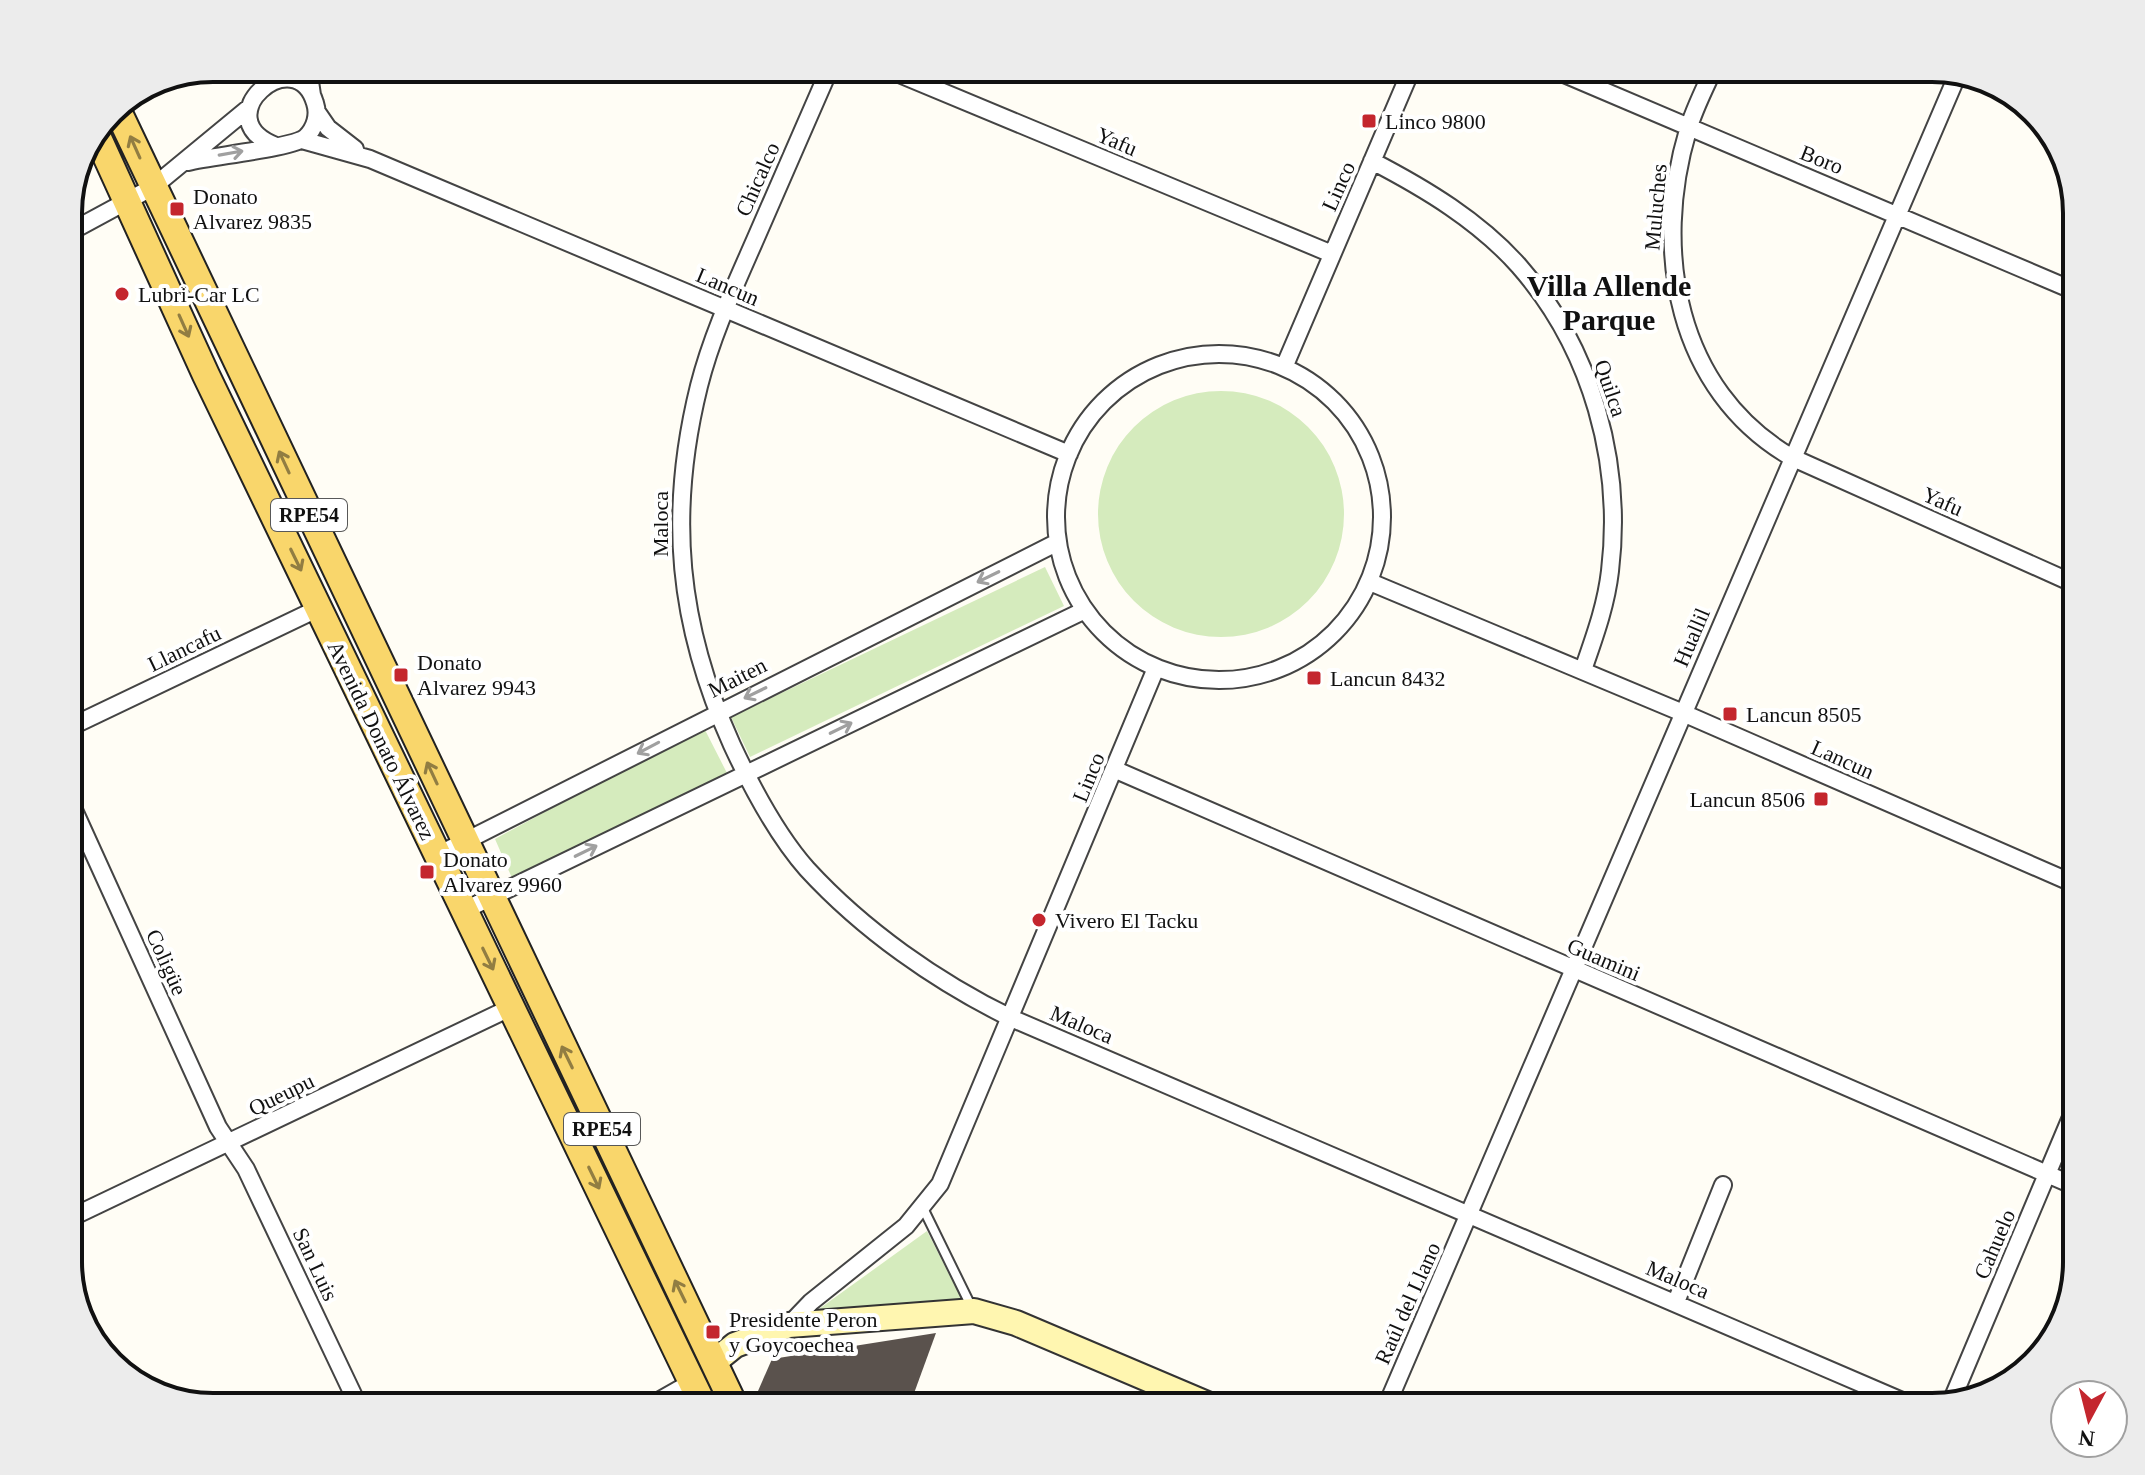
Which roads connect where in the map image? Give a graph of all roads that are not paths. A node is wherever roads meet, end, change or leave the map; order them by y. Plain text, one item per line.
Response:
1 (270, 82) edge
2 (300, 82) edge
3 (310, 82) edge
4 (824, 82) edge
5 (919, 82) edge
6 (1406, 82) edge
7 (1583, 82) edge
8 (1708, 82) edge
9 (1954, 84) edge
10 (314, 104) junction
11 (250, 107) junction
12 (122, 120) edge
13 (1688, 127) junction
14 (302, 140) junction
15 (101, 146) edge
16 (276, 146) junction
17 (370, 159) junction
18 (1372, 161) junction
19 (188, 162) junction
20 (153, 187) junction
21 (128, 204) junction
22 (1897, 213) junction
23 (82, 226) edge
24 (1332, 254) junction
25 (2063, 286) edge
26 (725, 308) junction
27 (1285, 365) junction
28 (1069, 454) junction
29 (1791, 457) junction
30 (1058, 542) junction
31 (2063, 579) edge
32 (1370, 582) junction
33 (319, 608) junction
34 (1085, 610) junction
35 (1156, 668) junction
36 (1583, 670) junction
37 (717, 711) junction
38 (1683, 713) junction
39 (82, 721) edge
40 (1116, 770) junction
41 (745, 774) junction
42 (82, 827) edge
43 (465, 843) junction
44 (438, 855) junction
45 (2063, 879) edge
46 (490, 897) junction
47 (465, 910) junction
48 (1575, 971) junction
49 (512, 1007) junction
50 (1011, 1018) junction
51 (2063, 1136) edge
52 (228, 1144) junction
53 (2047, 1174) junction
54 (2063, 1181) edge
55 (1723, 1185) dead end
56 (923, 1208) junction
57 (82, 1212) edge
58 (1469, 1216) junction
59 (1676, 1302) junction
60 (974, 1311) junction
61 (789, 1325) junction
62 (714, 1362) junction
63 (692, 1382) junction
64 (1956, 1391) edge
65 (352, 1393) edge
66 (673, 1393) edge
67 (697, 1393) edge
68 (728, 1393) edge
69 (1181, 1393) edge
70 (1392, 1393) edge
71 (1884, 1393) edge

1 - 11 street, Lancun
2 - 10 street, Lancun
3 - 10 street
4 - 26 street, Chicalco
5 - 24 street, Yafu
6 - 18 street, Linco
7 - 13 street, Boro
8 - 13 street, Muluches
9 - 22 street, Huallil
10 - 14 street
10 - 17 street, Lancun
11 - 16 street
11 - 19 street, Lancun
20 -> 12 main road, Avenida Donato Álvarez / RPE54
13 - 22 street, Boro
13 - 29 street, Muluches
14 - 16 street, Lancun
14 - 17 street, Lancun
15 - 21 main road, Avenida Donato Álvarez / RPE54
19 -> 16 street, Lancun
17 - 26 street, Lancun
18 - 24 street, Linco
18 - 36 street, Quilca
19 - 20 street, Lancun
20 - 21 street, Lancun
43 -> 20 main road, Avenida Donato Álvarez / RPE54
21 - 23 street, Lancun
21 -> 33 main road, Avenida Donato Álvarez / RPE54
22 - 25 street, Boro
22 - 29 street, Huallil
24 - 27 street, Linco
26 - 28 street, Lancun
26 - 37 street, Maloca
27 - 28 street
27 - 32 street
28 - 30 street
29 - 31 street, Yafu
29 - 38 street, Huallil
30 - 34 street
30 -> 37 street, Maiten
32 - 35 street
32 - 36 street, Lancun
33 - 39 street, Llancafu
33 - 44 main road, Avenida Donato Álvarez / RPE54
34 - 35 street
41 -> 34 street
35 - 40 street, Linco
36 - 38 street, Lancun
37 - 41 street, Maloca
37 -> 43 street, Maiten
38 - 45 street, Lancun
38 - 48 street, Huallil
40 - 48 street, Guamini
40 - 50 street, Linco
46 -> 41 street
41 - 50 street, Maloca
42 - 52 street, Coligüe
43 - 44 street, Maiten
43 - 46 main road, Avenida Donato Álvarez / RPE54
44 - 47 main road, Avenida Donato Álvarez / RPE54
46 - 47 street
62 -> 46 main road, Avenida Donato Álvarez / RPE54
47 -> 49 main road, Avenida Donato Álvarez / RPE54
48 - 53 street, Guamini
48 - 58 street, Huallil
49 - 52 street, Queupu
49 -> 63 main road, Avenida Donato Álvarez / RPE54
50 - 56 street, Linco
50 - 58 street, Maloca
51 - 53 street, Cahuelo
52 - 57 street, Queupu
52 - 65 street, San Luis
53 - 54 street, Guamini
53 - 64 street, Cahuelo
55 - 59 street
56 - 60 lane
56 - 61 street, Linco
58 - 59 street, Maloca
58 - 70 street, Raúl del Llano
59 - 71 street, Maloca
60 - 61 main road
60 - 69 main road
61 - 62 main road
62 - 68 main road, RPE54
63 - 66 street
63 - 67 main road, RPE54

